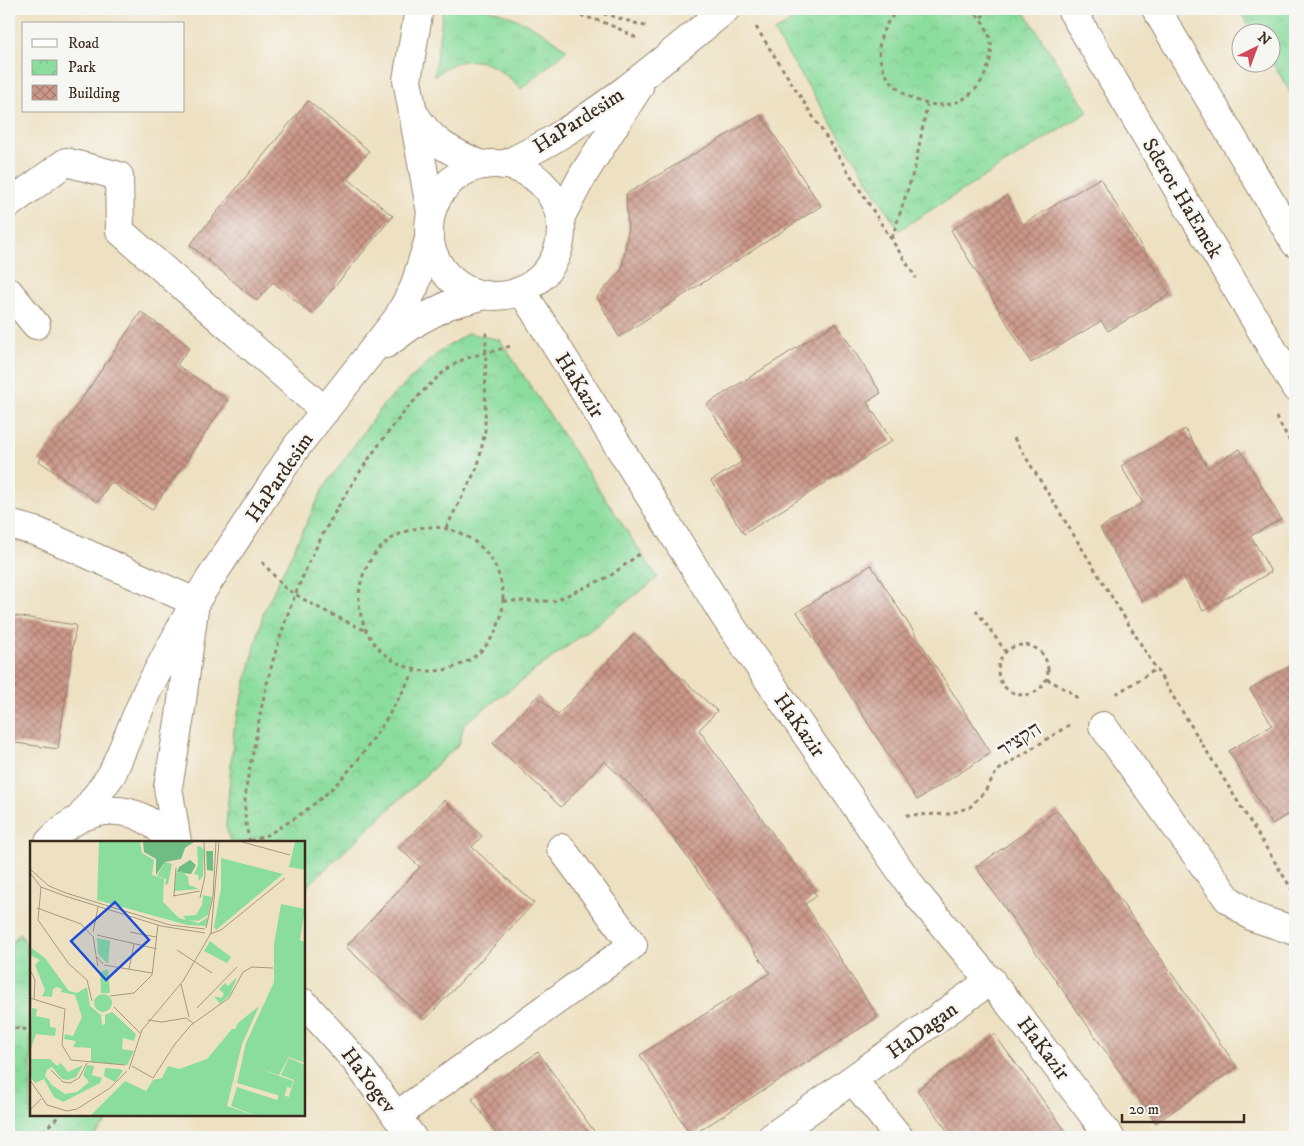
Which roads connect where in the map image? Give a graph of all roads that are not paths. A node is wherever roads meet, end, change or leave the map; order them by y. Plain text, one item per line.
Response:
1 (419, 9) edge
2 (726, 9) edge
3 (1071, 9) edge
4 (1156, 9) edge
5 (658, 64) junction
6 (409, 103) junction
7 (493, 165) junction
8 (9, 204) edge
9 (560, 218) junction
10 (430, 225) junction
11 (1295, 243) edge
12 (522, 291) junction
13 (9, 292) edge
14 (486, 295) junction
15 (36, 326) dead end
16 (369, 357) junction
17 (1295, 387) edge
18 (325, 411) junction
19 (9, 524) edge
20 (195, 602) junction
21 (1103, 726) dead end
22 (80, 818) junction
23 (51, 841) edge
24 (171, 841) edge
25 (177, 841) edge
26 (561, 848) dead end
27 (1295, 931) edge
28 (990, 980) junction
29 (305, 1004) edge
30 (314, 1018) edge
31 (853, 1080) junction
32 (396, 1116) junction
33 (412, 1137) edge
34 (772, 1137) edge
35 (899, 1137) edge
36 (1110, 1137) edge

1 - 6 street
2 - 5 street, HaPardesim
3 - 17 street, Sderot HaEmek
4 - 11 street
5 - 7 street, HaPardesim
5 - 9 street, HaPardesim
6 - 7 street
6 - 10 street
7 - 9 street
7 - 10 street
8 - 18 street
9 - 12 street
10 - 14 street
10 - 16 street, HaPardesim
12 - 14 street
12 - 28 street, HaKazir
13 - 15 street
14 - 16 street, HaPardesim
16 - 18 street, HaPardesim
18 - 20 street, HaPardesim
19 - 20 street
20 - 22 street, HaPardesim
20 - 25 street, HaPardesim
21 - 27 street
22 - 23 street
22 - 24 street
26 - 32 street
28 - 31 street, HaDagan
28 - 36 street, HaKazir
29 - 30 street, HaYogev
30 - 32 street, HaYogev
31 - 34 street, HaDagan
31 - 35 street
32 - 33 street, HaYogev

